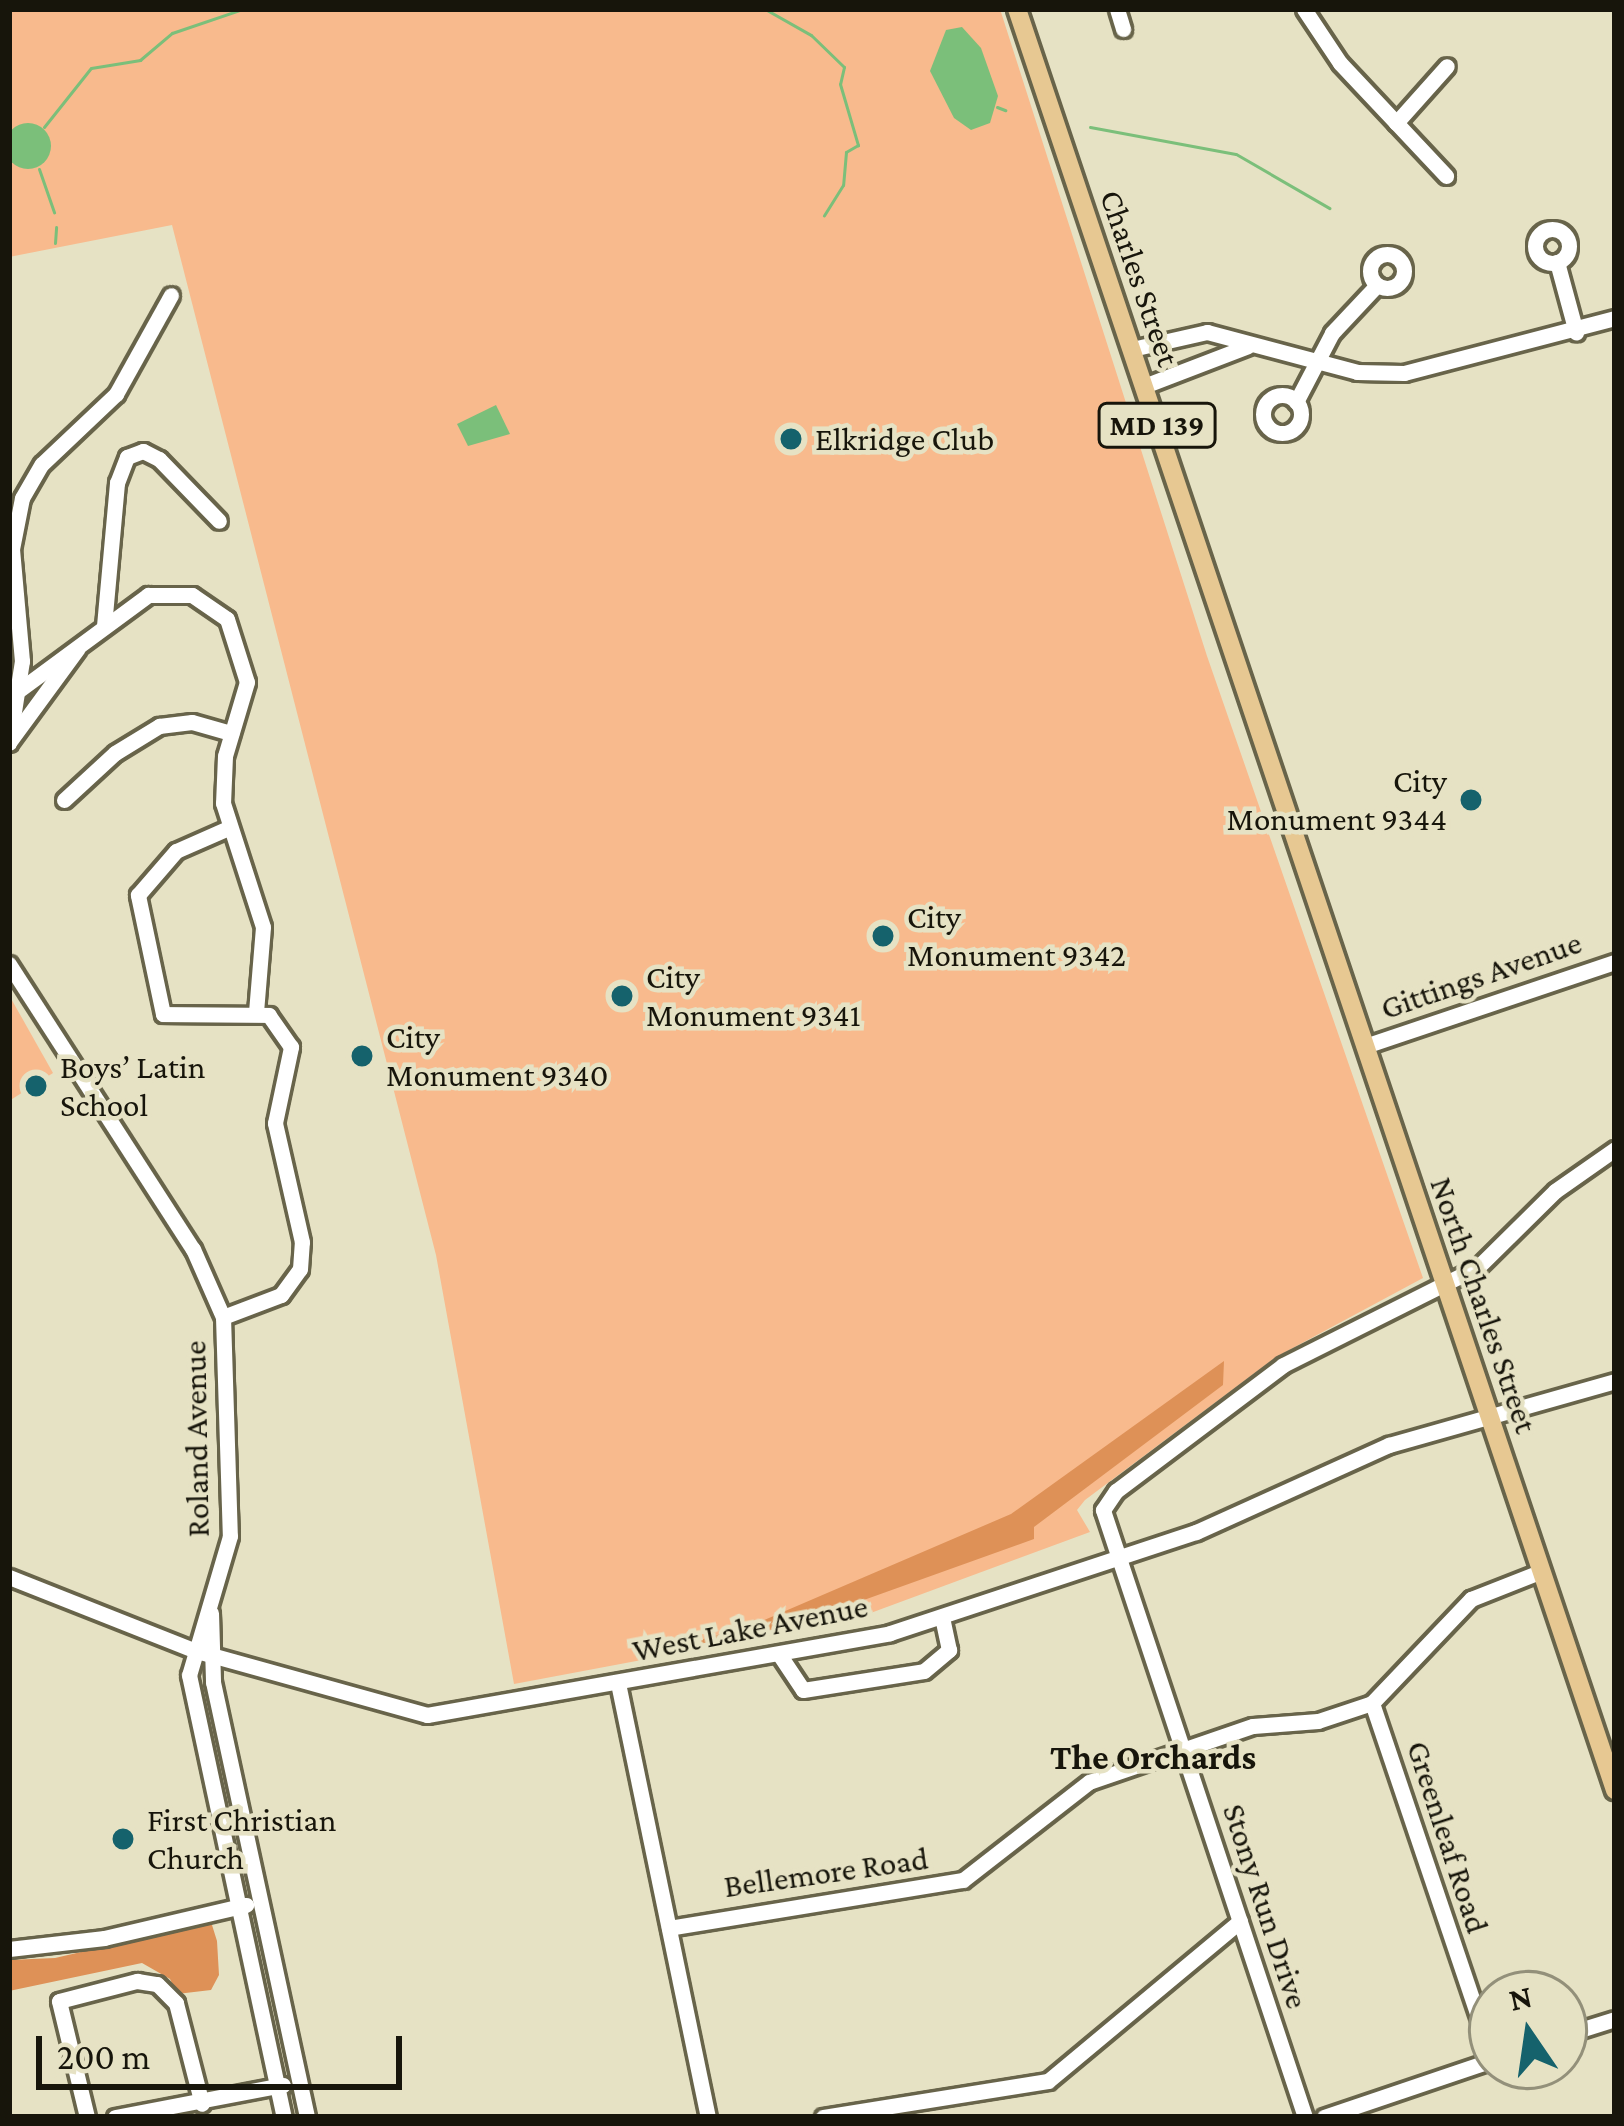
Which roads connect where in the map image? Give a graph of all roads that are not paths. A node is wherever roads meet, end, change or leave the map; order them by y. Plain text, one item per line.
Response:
1 (1017, 9) edge
2 (1117, 9) edge
3 (1304, 9) edge
4 (1123, 29) dead end
5 (1447, 66) dead end
6 (1396, 123) junction
7 (1446, 176) dead end
8 (1557, 262) dead end
9 (1377, 285) dead end
10 (171, 295) dead end
11 (1615, 318) edge
12 (1576, 332) junction
13 (1257, 344) junction
14 (1132, 350) junction
15 (1317, 358) junction
16 (1144, 386) junction
17 (1296, 402) dead end
18 (219, 520) dead end
19 (104, 626) junction
20 (79, 646) junction
21 (19, 691) junction
22 (231, 733) junction
23 (9, 742) edge
24 (64, 800) dead end
25 (226, 829) junction
26 (1298, 840) joint
27 (1615, 962) edge
28 (9, 964) edge
29 (256, 1012) junction
30 (1365, 1046) junction
31 (1615, 1149) edge
32 (1444, 1281) junction
33 (223, 1318) junction
34 (1615, 1381) edge
35 (1488, 1412) junction
36 (1120, 1559) junction
37 (1542, 1571) junction
38 (9, 1577) edge
39 (211, 1613) junction
40 (942, 1618) junction
41 (193, 1650) junction
42 (779, 1654) junction
43 (212, 1656) junction
44 (618, 1683) junction
45 (1372, 1703) junction
46 (1182, 1750) junction
47 (1615, 1790) edge
48 (260, 1901) junction
49 (239, 1906) junction
50 (1240, 1922) junction
51 (669, 1928) junction
52 (9, 1949) edge
53 (1468, 1988) edge
54 (1468, 2067) edge
55 (299, 2082) junction
56 (277, 2087) junction
57 (202, 2104) junction
58 (87, 2117) edge
59 (115, 2117) edge
60 (284, 2117) edge
61 (307, 2117) edge
62 (708, 2117) edge
63 (823, 2117) edge
64 (1305, 2117) edge
65 (1324, 2117) edge

1 - 14 main road, Charles Street / MD 139
2 - 4 street
3 - 6 street
5 - 6 street
6 - 7 street
8 - 12 street
9 - 15 street
10 - 21 street
11 - 12 street
12 - 15 street
13 - 14 street
13 - 15 street
13 - 16 street
14 - 16 main road, Charles Street / MD 139
15 - 17 street
16 - 26 main road, Charles Street / MD 139
18 - 19 street
19 - 20 street
19 - 22 street
20 - 21 street
20 - 23 street
21 - 23 street
22 - 24 street
22 - 25 street
25 - 29 street
25 - 29 street
26 - 30 main road, North Charles Street / MD 139
27 - 30 street, Gittings Avenue
28 - 33 street, Roland Avenue
29 - 33 street
30 - 32 main road, North Charles Street / MD 139
31 - 32 street
32 - 35 main road, North Charles Street / MD 139
32 - 36 street, Stony Run Drive
33 - 39 street, Roland Avenue
34 - 35 street, West Lake Avenue
35 - 36 street, West Lake Avenue
35 - 37 main road, North Charles Street / MD 139
36 - 40 street, West Lake Avenue
36 - 46 street, Stony Run Drive
37 - 45 street
37 - 47 main road, North Charles Street / MD 139
38 - 41 street, West Lake Avenue
39 - 41 street, Roland Avenue
39 - 43 street, Roland Avenue
40 - 42 street, West Lake Avenue
40 - 42 street
41 - 43 street, West Lake Avenue
41 - 49 street
42 - 44 street, West Lake Avenue
43 - 44 street, West Lake Avenue
43 - 48 street, Roland Avenue
44 - 51 street
45 - 46 street, Bellemore Road
45 - 53 street, Greenleaf Road
46 - 50 street, Stony Run Drive
46 - 51 street, Bellemore Road
48 - 49 street
48 - 55 street, Roland Avenue
49 - 52 street
49 - 56 street
50 - 63 street
50 - 64 street, Stony Run Drive
51 - 62 street
54 - 65 street
55 - 56 street
55 - 61 street, Roland Avenue
56 - 57 street
56 - 60 street
57 - 58 street
57 - 59 street

